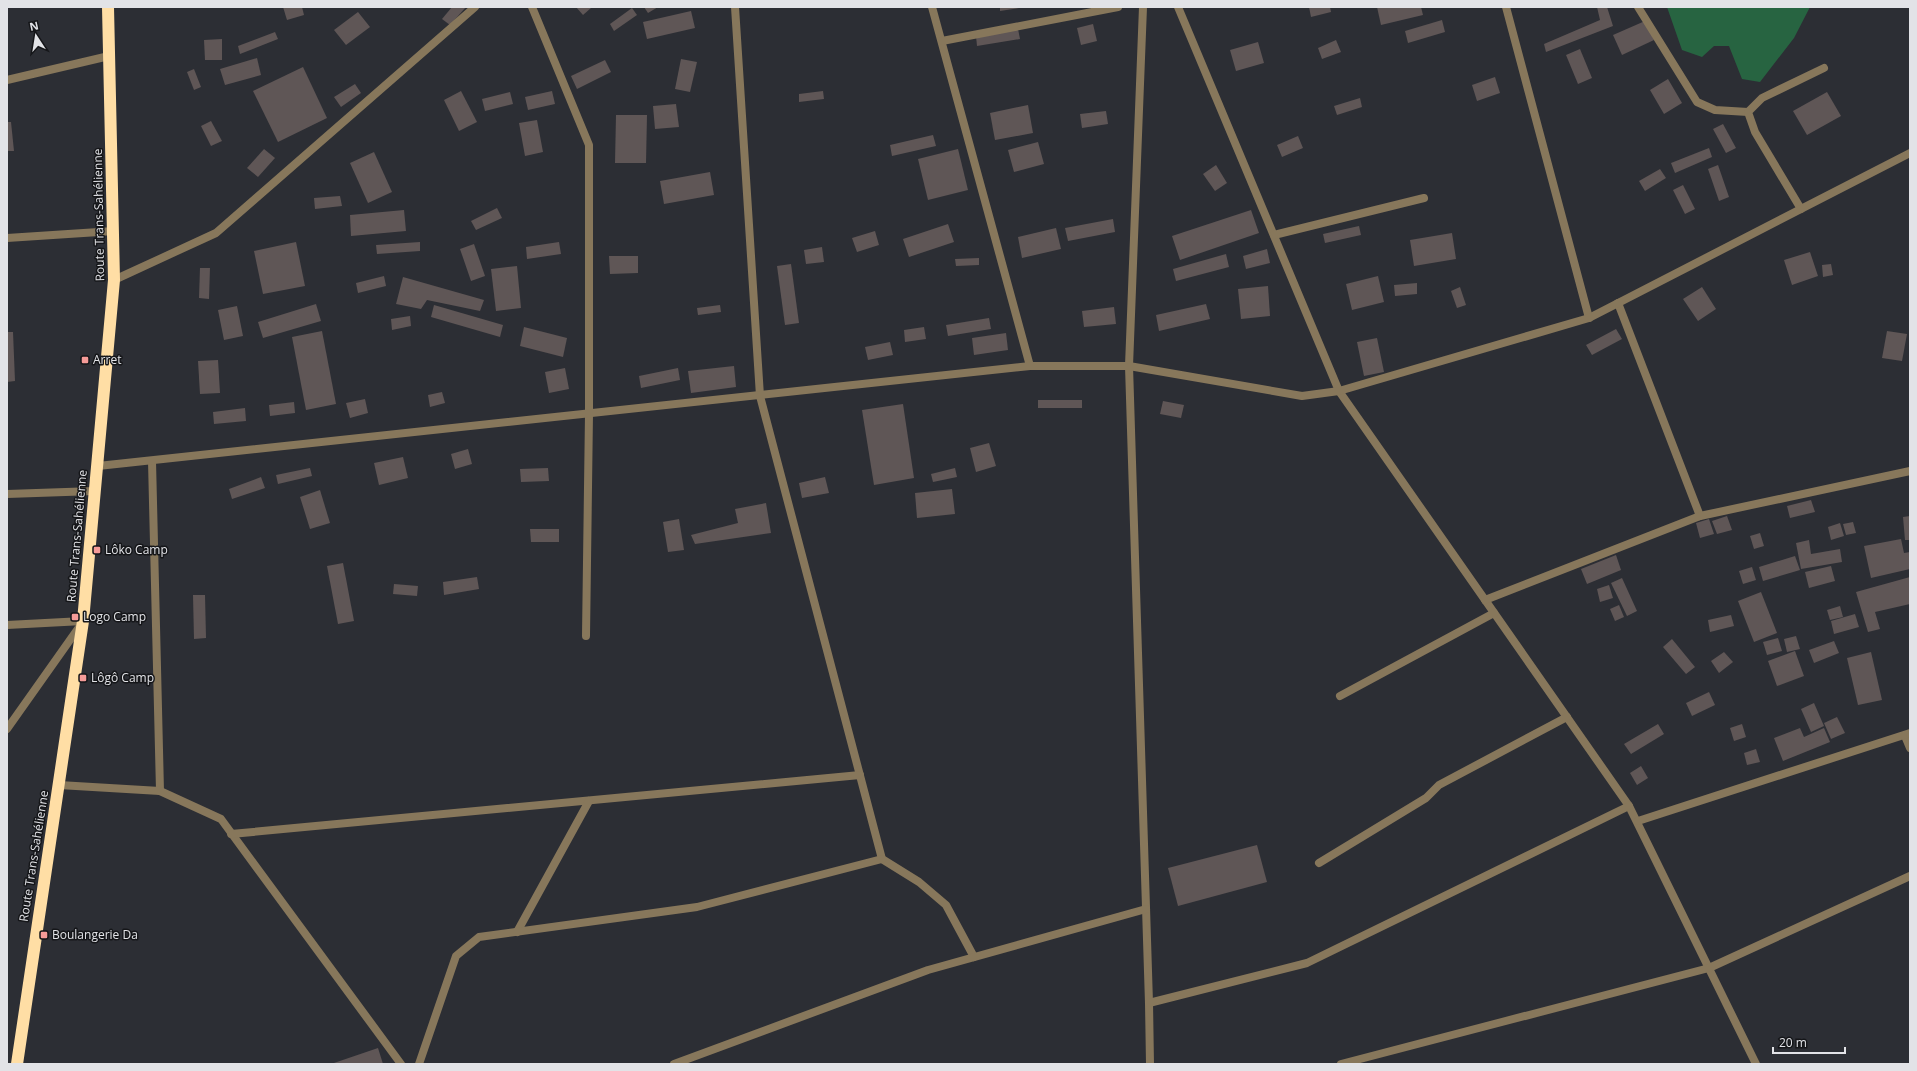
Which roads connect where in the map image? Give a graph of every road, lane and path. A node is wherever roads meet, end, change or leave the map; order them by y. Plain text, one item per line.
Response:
1 (108, 7) edge
2 (474, 7) edge
3 (532, 7) edge
4 (735, 7) edge
5 (932, 7) edge
6 (1118, 7) edge
7 (1143, 7) edge
8 (1178, 7) edge
9 (1506, 7) edge
10 (1638, 7) edge
11 (942, 41) junction
12 (109, 56) junction
13 (1824, 68) dead end
14 (7, 80) edge
15 (1748, 112) junction
16 (1910, 153) edge
17 (1424, 198) dead end
18 (1801, 209) junction
19 (114, 231) junction
20 (1274, 235) junction
21 (7, 238) edge
22 (114, 280) junction
23 (1618, 303) junction
24 (1589, 318) junction
25 (1030, 366) junction
26 (1129, 366) junction
27 (1339, 392) junction
28 (760, 396) junction
29 (589, 414) junction
30 (152, 460) junction
31 (98, 466) junction
32 (1910, 471) edge
33 (95, 491) junction
34 (7, 494) edge
35 (1700, 516) junction
36 (1485, 600) junction
37 (1494, 613) junction
38 (84, 621) junction
39 (7, 625) edge
40 (586, 636) dead end
41 (1340, 696) dead end
42 (1567, 717) junction
43 (7, 729) edge
44 (1907, 735) edge
45 (1910, 748) edge
46 (860, 775) junction
47 (59, 785) junction
48 (160, 791) junction
49 (589, 801) junction
50 (1629, 806) junction
51 (1638, 821) junction
52 (231, 834) junction
53 (882, 859) junction
54 (1319, 863) dead end
55 (1910, 876) edge
56 (1146, 909) junction
57 (517, 932) junction
58 (974, 957) junction
59 (1709, 968) junction
60 (1149, 1003) junction
61 (17, 1064) edge
62 (401, 1064) edge
63 (419, 1064) edge
64 (674, 1064) edge
65 (1150, 1064) edge
66 (1341, 1064) edge
67 (1756, 1064) edge

1 - 12 highway, Route Trans-Sahélienne
2 - 22 street
3 - 29 street
4 - 28 street
5 - 11 street
6 - 11 street
7 - 26 street
8 - 20 street
9 - 24 street
10 - 15 street
11 - 25 street
12 - 14 street
12 - 19 highway, Route Trans-Sahélienne
13 - 15 street
15 - 18 street
16 - 18 street
17 - 20 street
18 - 23 street
19 - 21 street
19 - 22 highway, Route Trans-Sahélienne
20 - 27 street
22 - 31 highway, Route Trans-Sahélienne
23 - 24 street
23 - 35 street
24 - 27 street
25 - 26 street
25 - 28 street
26 - 27 street
26 - 56 street
27 - 36 street
28 - 29 street
28 - 46 street
29 - 30 street
29 - 40 street
30 - 31 street
30 - 48 street
31 - 33 highway, Route Trans-Sahélienne
32 - 35 street
33 - 34 street
33 - 38 highway, Route Trans-Sahélienne
35 - 36 street
36 - 37 street
37 - 41 street
37 - 42 street
38 - 39 street
38 - 43 street
38 - 47 highway, Route Trans-Sahélienne
42 - 50 street
42 - 54 street
44 - 45 street
44 - 51 street
46 - 49 street
46 - 53 street
47 - 48 street
47 - 61 highway, Route Trans-Sahélienne
48 - 52 street
49 - 52 street
49 - 57 street
50 - 51 street
50 - 60 street
51 - 59 street
52 - 62 street
53 - 57 street
53 - 58 street
55 - 59 street
56 - 58 street
56 - 60 street
57 - 63 street
58 - 64 street
59 - 66 street
59 - 67 street
60 - 65 street

